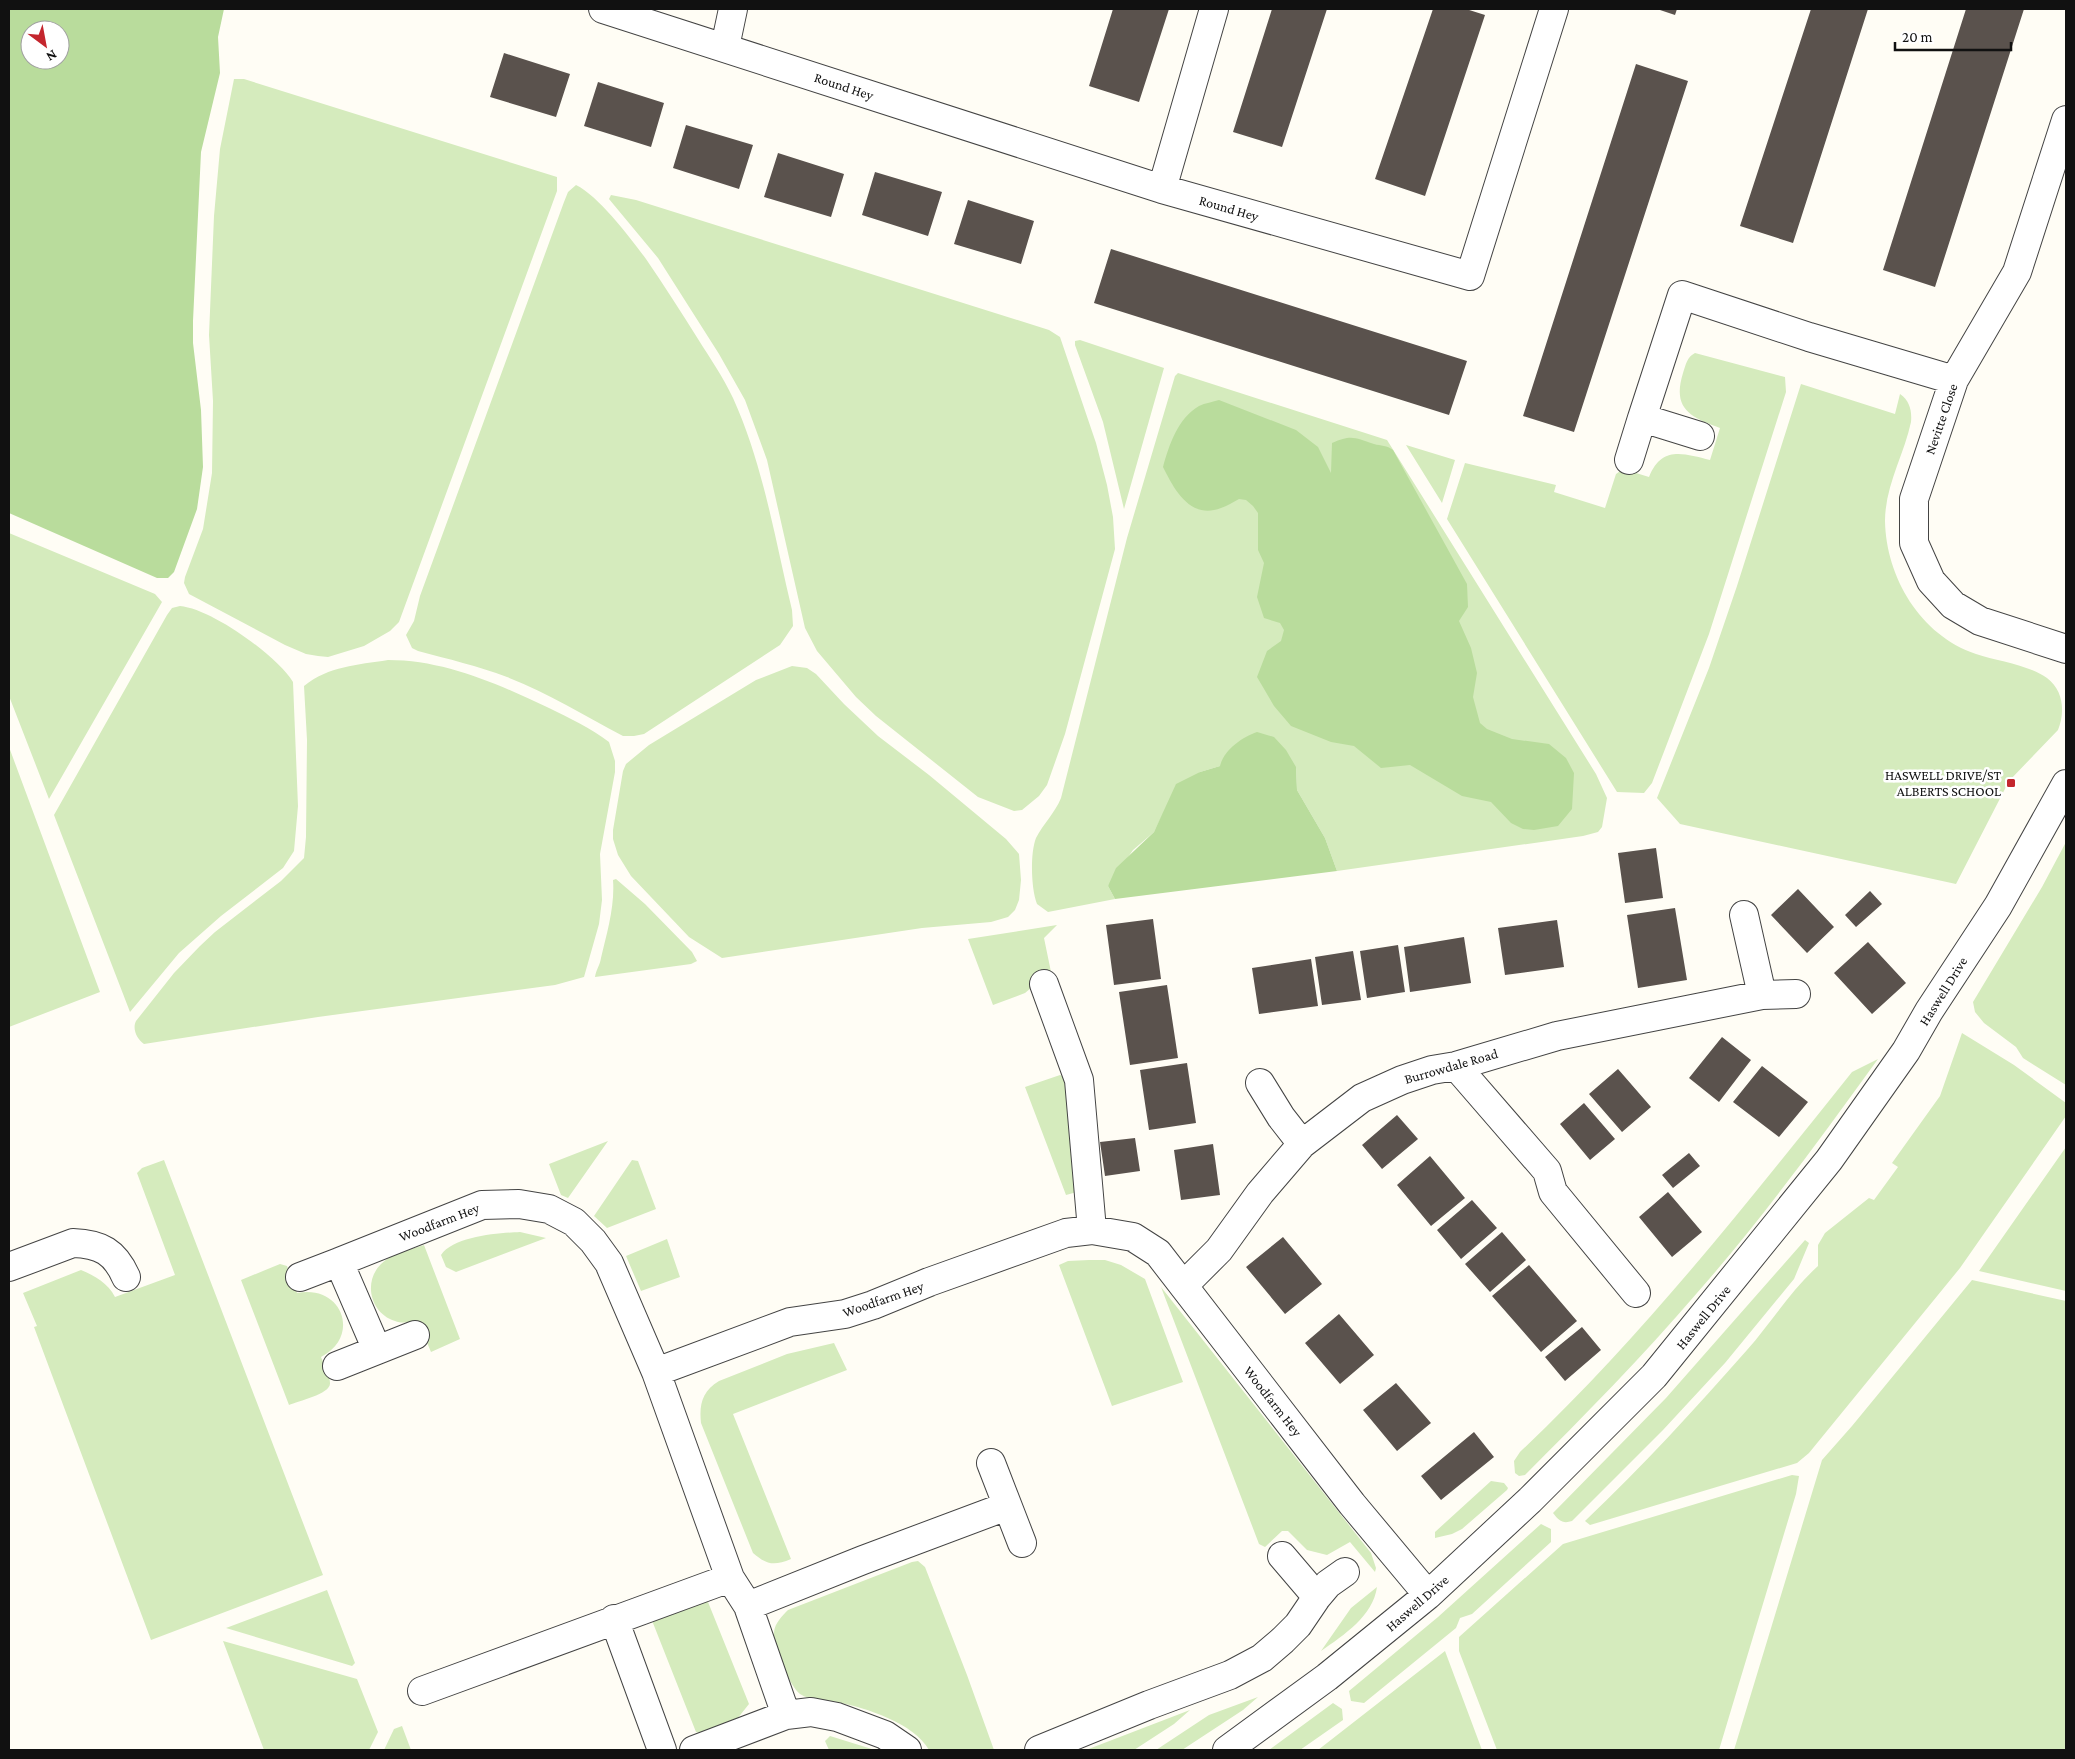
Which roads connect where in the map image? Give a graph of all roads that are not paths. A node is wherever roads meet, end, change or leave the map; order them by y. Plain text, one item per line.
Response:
1 (603, 9) edge
2 (733, 9) edge
3 (1214, 9) edge
4 (1554, 9) edge
5 (725, 47) junction
6 (2066, 120) edge
7 (1162, 189) junction
8 (1954, 380) junction
9 (1642, 418) junction
10 (1700, 436) dead end
11 (1629, 460) dead end
12 (2066, 649) edge
13 (2066, 784) edge
14 (1744, 915) dead end
15 (1044, 984) dead end
16 (1796, 994) dead end
17 (1762, 995) junction
18 (1456, 1066) junction
19 (1260, 1083) dead end
20 (1302, 1144) junction
21 (1092, 1230) junction
22 (339, 1262) junction
23 (9, 1267) edge
24 (126, 1277) dead end
25 (300, 1277) dead end
26 (1184, 1285) junction
27 (1636, 1292) dead end
28 (415, 1335) dead end
29 (377, 1350) junction
30 (337, 1366) dead end
31 (656, 1372) junction
32 (991, 1463) dead end
33 (1007, 1506) junction
34 (1022, 1543) dead end
35 (1282, 1556) dead end
36 (1344, 1572) dead end
37 (730, 1578) junction
38 (1428, 1595) junction
39 (1317, 1597) junction
40 (748, 1606) junction
41 (614, 1619) junction
42 (422, 1691) dead end
43 (786, 1715) junction
44 (662, 1750) edge
45 (694, 1750) edge
46 (908, 1750) edge
47 (1039, 1750) edge
48 (1227, 1750) edge

1 - 5 street, Round Hey
2 - 5 street
3 - 7 street
4 - 7 street, Round Hey
5 - 7 street, Round Hey
6 - 8 street, Nevitte Close
8 - 9 street
8 - 12 street, Nevitte Close
9 - 10 street
9 - 11 street
13 - 38 street, Haswell Drive
14 - 17 street
15 - 21 street
16 - 17 street, Burrowdale Road
17 - 18 street, Burrowdale Road
18 - 20 street, Burrowdale Road
18 - 27 street
19 - 20 street
20 - 26 street, Burrowdale Road
21 - 26 street, Woodfarm Hey
21 - 31 street, Woodfarm Hey
22 - 25 street, Woodfarm Hey
22 - 29 street
22 - 31 street, Woodfarm Hey
23 - 24 street
26 - 38 street, Woodfarm Hey
28 - 29 street
29 - 30 street
31 - 37 street
32 - 33 street
33 - 34 street
33 - 40 street
35 - 39 street
36 - 39 street
37 - 40 street
37 - 41 street
38 - 48 street, Haswell Drive
39 - 47 street
40 - 43 street
41 - 42 street
41 - 44 street
43 - 45 street
43 - 46 street

